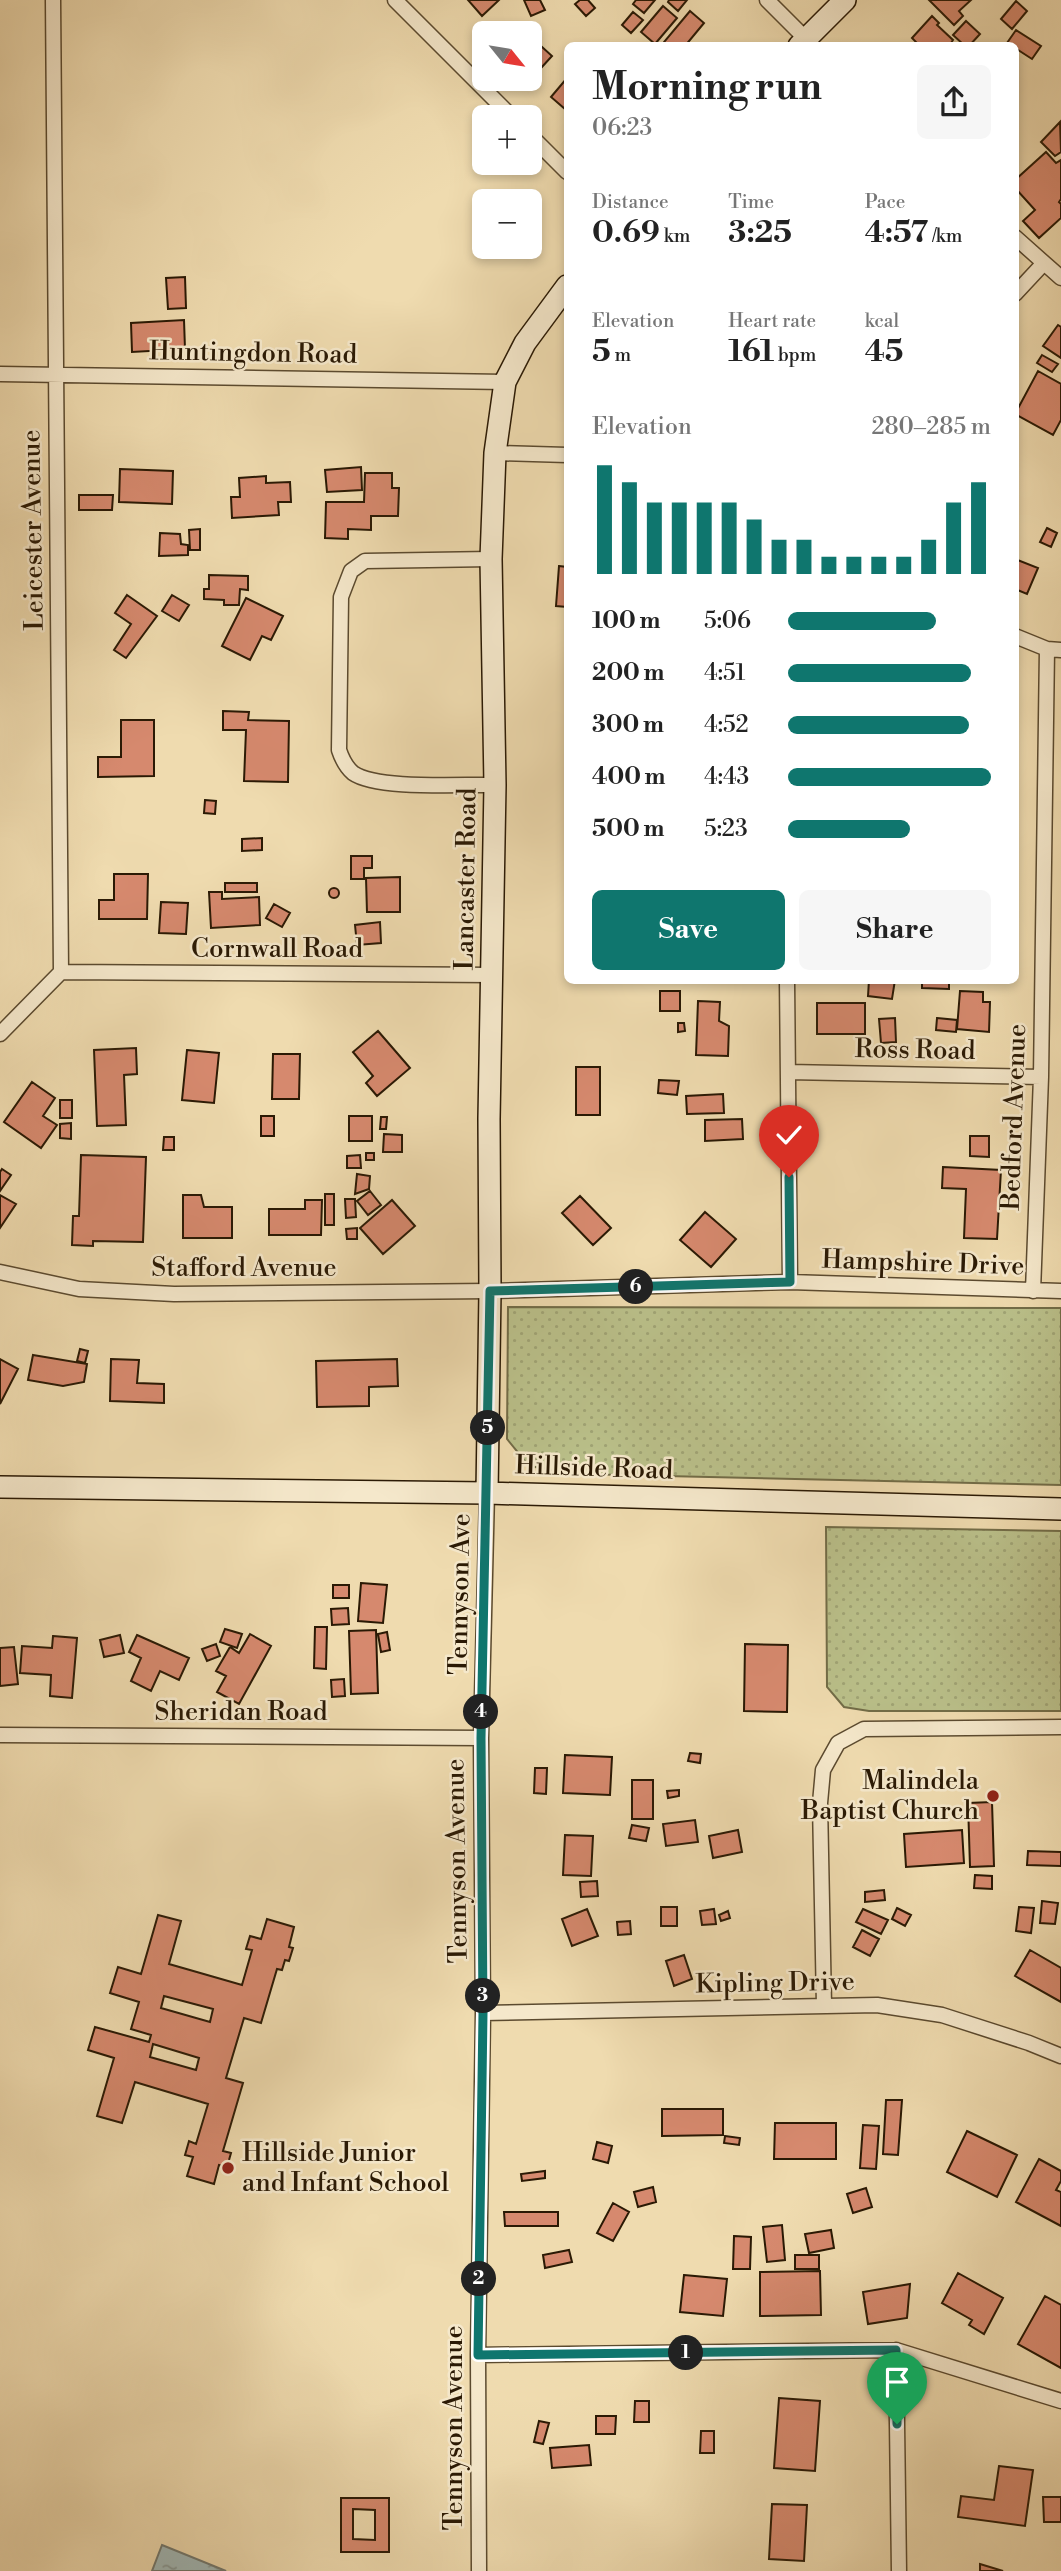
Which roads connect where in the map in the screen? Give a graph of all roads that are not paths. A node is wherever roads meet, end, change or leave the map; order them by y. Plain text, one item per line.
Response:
1 (53, 0) edge
2 (395, 0) edge
3 (767, 0) edge
4 (845, 0) edge
5 (805, 42) edge
6 (807, 42) edge
7 (500, 105) edge
8 (542, 147) edge
9 (564, 169) edge
10 (1019, 241) edge
11 (1043, 264) junction
12 (1061, 278) edge
13 (1019, 289) edge
14 (564, 290) edge
15 (0, 374) edge
16 (54, 374) junction
17 (505, 382) junction
18 (495, 453) junction
19 (564, 455) edge
20 (491, 559) junction
21 (1019, 637) edge
22 (1054, 650) edge
23 (495, 785) junction
24 (61, 972) junction
25 (493, 975) junction
26 (788, 984) edge
27 (0, 1034) edge
28 (788, 1072) junction
29 (1041, 1077) junction
30 (0, 1272) edge
31 (790, 1282) junction
32 (490, 1291) junction
33 (1033, 1291) junction
34 (1061, 1292) edge
35 (0, 1487) edge
36 (487, 1493) junction
37 (1061, 1509) edge
38 (1061, 1727) edge
39 (0, 1735) edge
40 (481, 1738) junction
41 (824, 2007) junction
42 (483, 2013) junction
43 (1061, 2056) edge
44 (896, 2350) junction
45 (478, 2355) junction
46 (1061, 2401) edge
47 (479, 2571) edge
48 (899, 2571) edge

1 - 16 street, Leicester Avenue
2 - 7 street
3 - 5 street
4 - 6 street
8 - 9 street
10 - 11 street
11 - 12 street
11 - 13 street
14 - 17 street, Lancaster Road
15 - 16 street, Huntingdon Road
16 - 17 street, Huntingdon Road
16 - 24 street, Leicester Avenue
17 - 18 street, Lancaster Road
18 - 19 street
18 - 20 street, Lancaster Road
20 - 23 street, Lancaster Road
20 - 23 street
21 - 22 street
22 - 29 street, Bedford Avenue
23 - 25 street, Lancaster Road
24 - 25 street, Cornwall Road
24 - 27 street
25 - 32 street, Lancaster Road
26 - 28 street
28 - 29 street, Ross Road
28 - 31 street
29 - 33 street, Bedford Avenue
30 - 32 street, Stafford Avenue
31 - 32 street, Hampshire Drive
31 - 33 street, Hampshire Drive
32 - 36 street, Lancaster Road
33 - 34 street, Hampshire Drive
35 - 36 street, Hillside Road
36 - 37 street, Hillside Road
36 - 40 street, Tennyson Ave
38 - 41 street
39 - 40 street, Sheridan Road
40 - 42 street, Tennyson Avenue
41 - 42 street, Kipling Drive
41 - 43 street, Kipling Drive
42 - 45 street, Tennyson Avenue
44 - 45 street
44 - 46 street
44 - 48 street
45 - 47 street, Tennyson Avenue

